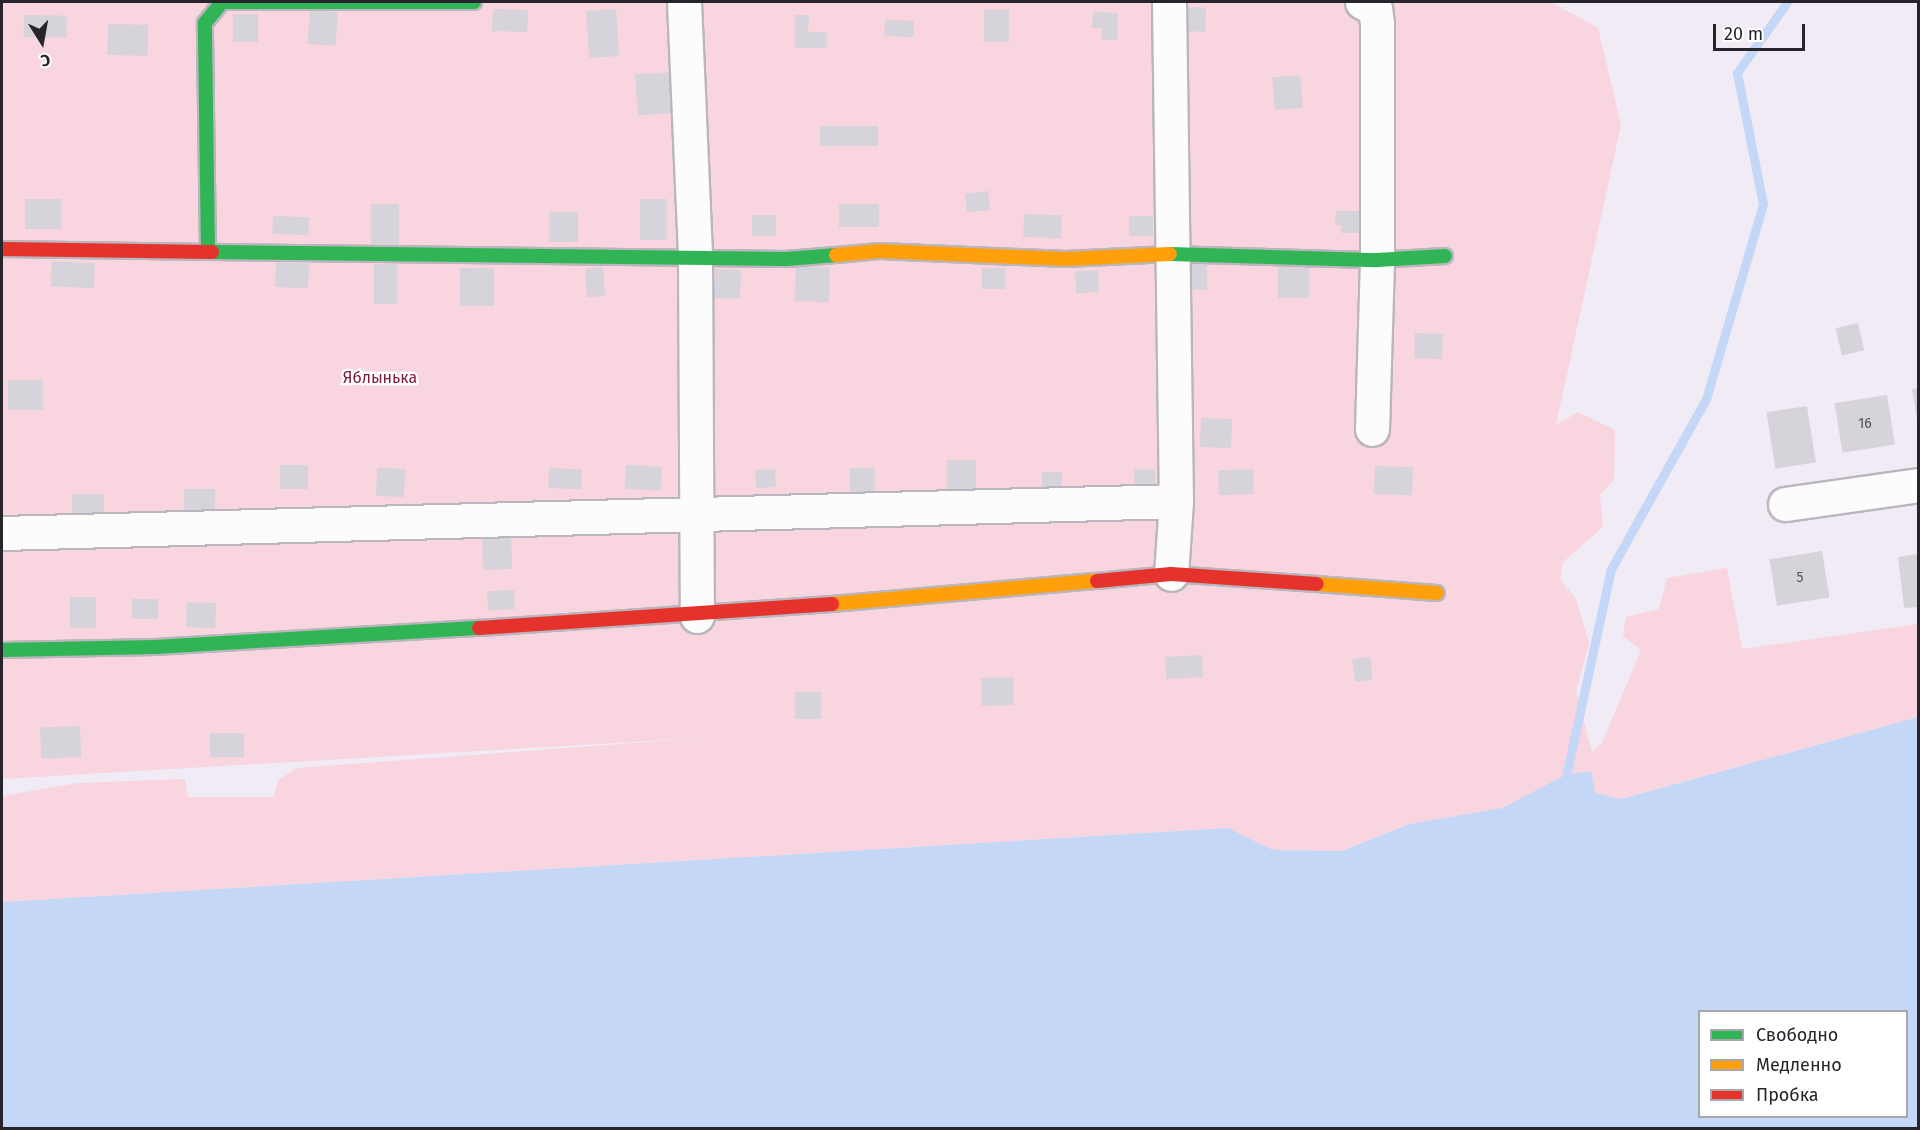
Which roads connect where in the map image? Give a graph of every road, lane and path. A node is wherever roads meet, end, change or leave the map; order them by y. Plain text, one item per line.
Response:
1 (474, 2) edge
2 (684, 2) edge
3 (1170, 2) edge
4 (1362, 2) edge
5 (2, 249) edge
6 (208, 251) junction
7 (1171, 254) junction
8 (1445, 255) dead end
9 (695, 256) junction
10 (1377, 260) junction
11 (1372, 429) dead end
12 (1918, 485) edge
13 (1176, 501) junction
14 (1785, 504) dead end
15 (696, 513) junction
16 (2, 533) edge
17 (1171, 574) junction
18 (1437, 593) dead end
19 (697, 616) junction
20 (2, 650) edge

1 - 6 street
2 - 9 street
3 - 7 street
4 - 10 street
5 - 6 street
6 - 9 street
7 - 9 street
7 - 10 street
7 - 13 street
8 - 10 street
9 - 15 street
10 - 11 street
12 - 14 street
13 - 15 street
13 - 17 street
15 - 16 street
15 - 19 street
17 - 18 street
17 - 19 street
19 - 20 street

